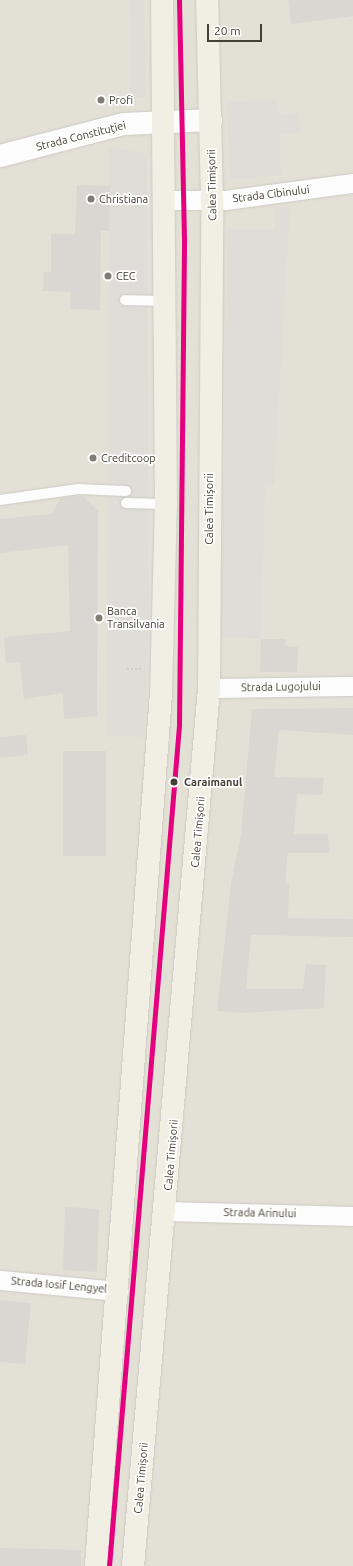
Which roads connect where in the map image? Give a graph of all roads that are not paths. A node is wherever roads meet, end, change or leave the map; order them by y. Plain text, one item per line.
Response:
1 (162, 0) edge
2 (207, 0) edge
3 (210, 120) junction
4 (164, 121) junction
5 (0, 156) edge
6 (353, 183) edge
7 (165, 200) junction
8 (212, 200) junction
9 (125, 300) dead end
10 (166, 301) junction
11 (126, 490) dead end
12 (0, 500) edge
13 (126, 503) dead end
14 (166, 504) junction
15 (353, 686) edge
16 (209, 688) junction
17 (166, 1211) junction
18 (353, 1216) edge
19 (0, 1280) edge
20 (118, 1291) junction
21 (96, 1566) edge
22 (133, 1566) edge

1 - 4 main road
2 - 3 main road, Calea Timișorii
3 - 4 street, Strada Constituției
3 - 8 main road, Calea Timișorii
4 - 5 street, Strada Constituției
4 - 7 main road
6 - 8 street, Strada Cibinului
7 - 8 street, Strada Cibinului
7 - 10 main road
8 - 16 main road, Calea Timișorii
9 - 10 lane
10 - 14 main road
11 - 12 lane
13 - 14 lane
14 - 20 main road
15 - 16 street, Strada Lugojului
16 - 17 main road, Calea Timișorii
17 - 18 street, Strada Arinului
17 - 22 main road, Calea Timișorii
19 - 20 street, Strada Iosif Lengyel
20 - 21 main road

